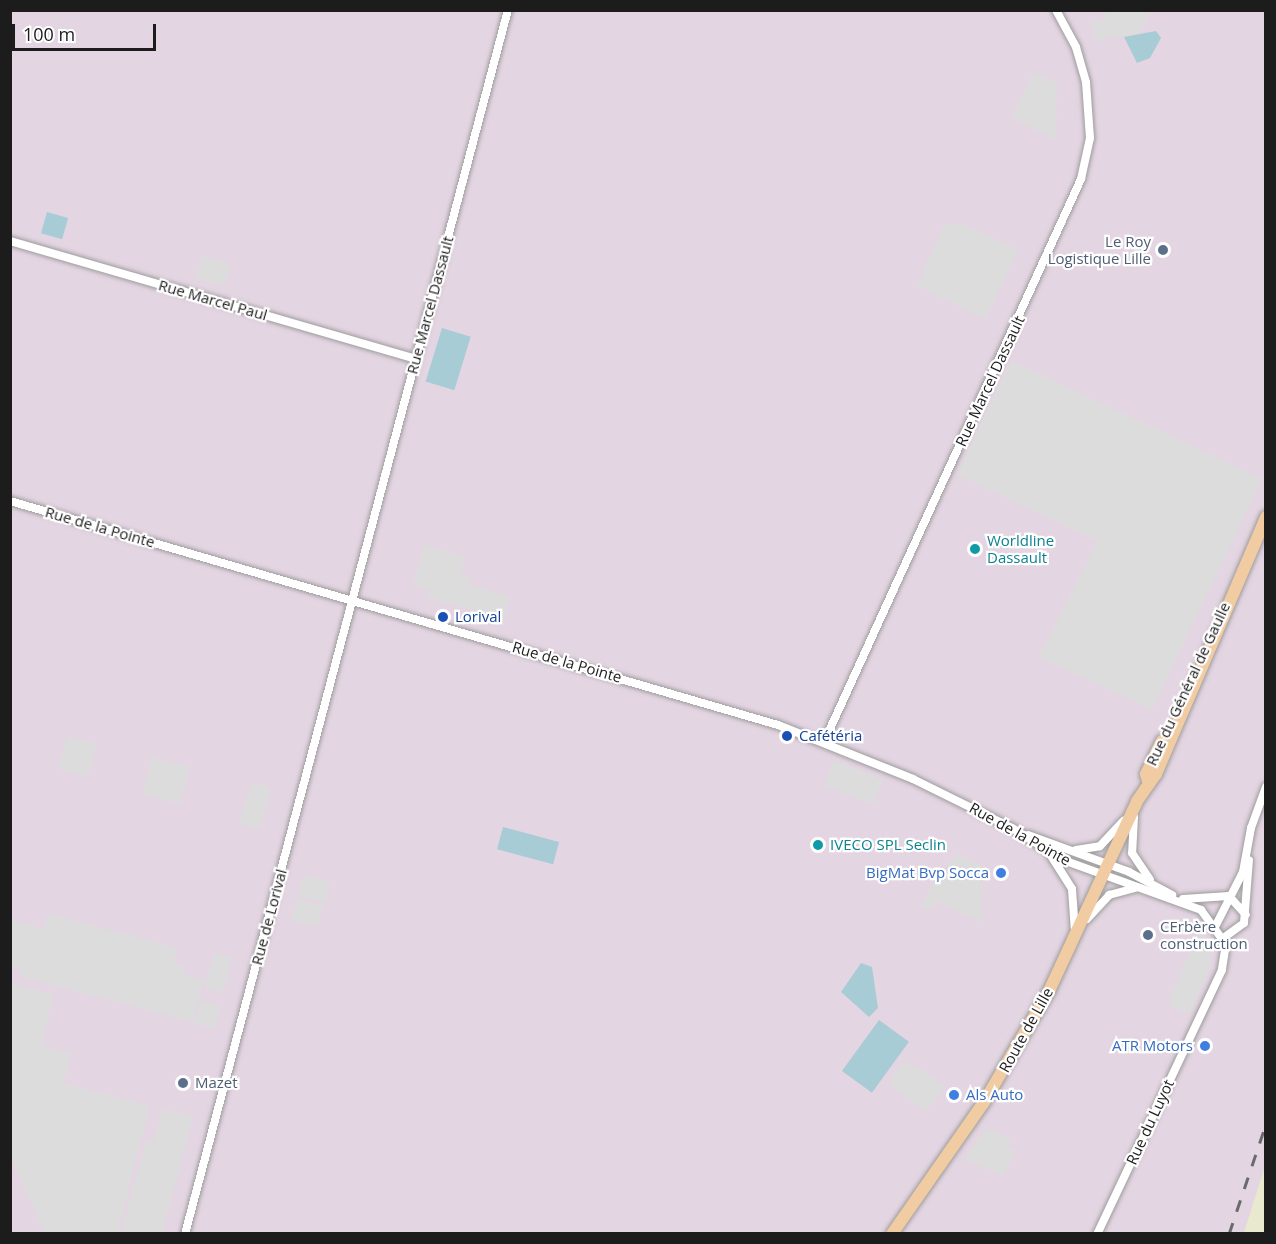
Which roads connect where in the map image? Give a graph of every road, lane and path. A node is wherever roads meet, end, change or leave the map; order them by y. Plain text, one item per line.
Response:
1 (508, 10) edge
2 (1056, 10) edge
3 (10, 241) edge
4 (416, 359) junction
5 (10, 501) edge
6 (1266, 517) edge
7 (352, 600) junction
8 (824, 742) junction
9 (1266, 787) edge
10 (1137, 801) junction
11 (1018, 831) junction
12 (1249, 845) junction
13 (1062, 848) junction
14 (1048, 853) junction
15 (1106, 870) junction
16 (1152, 882) junction
17 (1139, 888) junction
18 (1229, 896) junction
19 (1176, 898) junction
20 (1246, 915) junction
21 (1216, 925) junction
22 (1222, 939) junction
23 (1072, 943) junction
24 (185, 1233) edge
25 (892, 1233) edge
26 (1097, 1233) edge

1 - 4 street, Rue Marcel Dassault
2 - 8 street, Rue Marcel Dassault
3 - 4 street, Rue Marcel Paul
4 - 7 street, Rue Marcel Dassault
5 - 7 street, Rue de la Pointe
6 - 10 main road, Rue du Général de Gaulle
7 - 8 street, Rue de la Pointe
7 - 24 street, Rue de Lorival
8 - 11 street, Rue de la Pointe
9 - 12 street
10 - 13 street
10 - 15 main road, Rue du Général de Gaulle
10 - 16 street
11 - 13 street
11 - 14 street, Rue de la Pointe
12 - 18 street
12 - 20 street
13 - 15 street
14 - 15 street, Rue de la Pointe
14 - 23 street
15 - 16 street
15 - 17 street, Rue du Luyot
15 - 23 main road, Route de Lille
16 - 19 street
17 - 19 street, Rue du Luyot
17 - 23 street
18 - 19 street
18 - 20 street
18 - 21 street
19 - 21 street, Rue du Luyot
20 - 22 street
21 - 22 street, Rue du Luyot
22 - 26 street, Rue du Luyot
23 - 25 main road, Route de Lille

